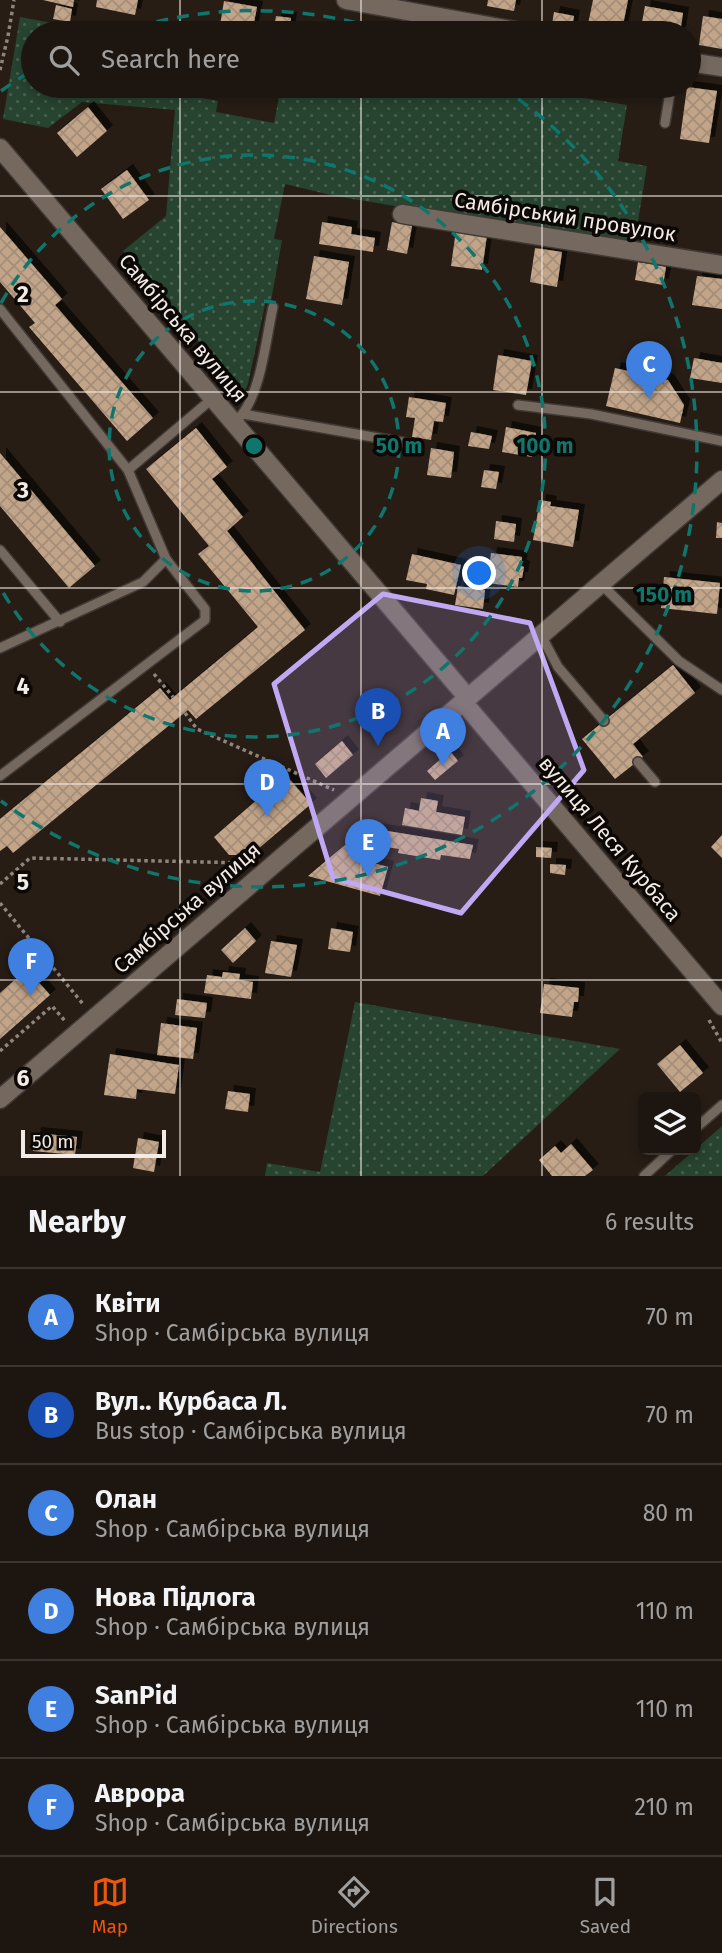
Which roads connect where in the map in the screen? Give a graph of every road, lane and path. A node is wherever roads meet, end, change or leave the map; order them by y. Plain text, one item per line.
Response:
1 (14, 0) edge
2 (346, 0) edge
3 (461, 21) edge
4 (701, 64) edge
5 (722, 67) edge
6 (0, 71) edge
7 (669, 98) edge
8 (665, 123) dead end
9 (0, 148) edge
10 (402, 214) dead end
11 (722, 265) edge
12 (273, 307) dead end
13 (0, 309) edge
14 (213, 398) junction
15 (518, 405) dead end
16 (239, 419) junction
17 (722, 441) edge
18 (418, 446) dead end
19 (128, 470) junction
20 (722, 480) edge
21 (0, 550) edge
22 (166, 559) junction
23 (601, 584) junction
24 (60, 622) junction
25 (541, 635) junction
26 (0, 648) edge
27 (146, 664) junction
28 (722, 690) edge
29 (173, 697) dead end
30 (465, 700) junction
31 (185, 713) dead end
32 (604, 721) dead end
33 (638, 762) dead end
34 (0, 776) edge
35 (655, 782) dead end
36 (336, 790) dead end
37 (251, 863) dead end
38 (0, 884) edge
39 (0, 902) edge
40 (85, 1005) dead end
41 (722, 1006) edge
42 (66, 1022) dead end
43 (0, 1051) edge
44 (0, 1098) edge
45 (722, 1105) edge
46 (701, 1124) edge
47 (667, 1155) edge
48 (644, 1176) edge

1 - 6 path
2 - 3 street
4 - 5 street
7 - 8 lane
9 - 14 street, Самбірська вулиця
10 - 11 street, Самбірський провулок
12 - 16 lane
13 - 19 lane
14 - 16 street, Самбірська вулиця
14 - 19 lane
15 - 17 lane
16 - 18 lane
16 - 30 street, Самбірська вулиця
19 - 22 lane
20 - 23 street, Самбірська вулиця
21 - 24 lane
22 - 24 lane
22 - 27 lane
23 - 25 street, Самбірська вулиця
23 - 28 lane
24 - 26 lane
25 - 30 street, Самбірська вулиця
25 - 32 lane
27 - 29 path
27 - 34 lane
30 - 41 street, вулиця Леся Курбаса
30 - 44 street, Самбірська вулиця
31 - 36 path
33 - 35 lane
37 - 38 path
39 - 40 path
42 - 43 path
45 - 46 lane
47 - 48 lane

